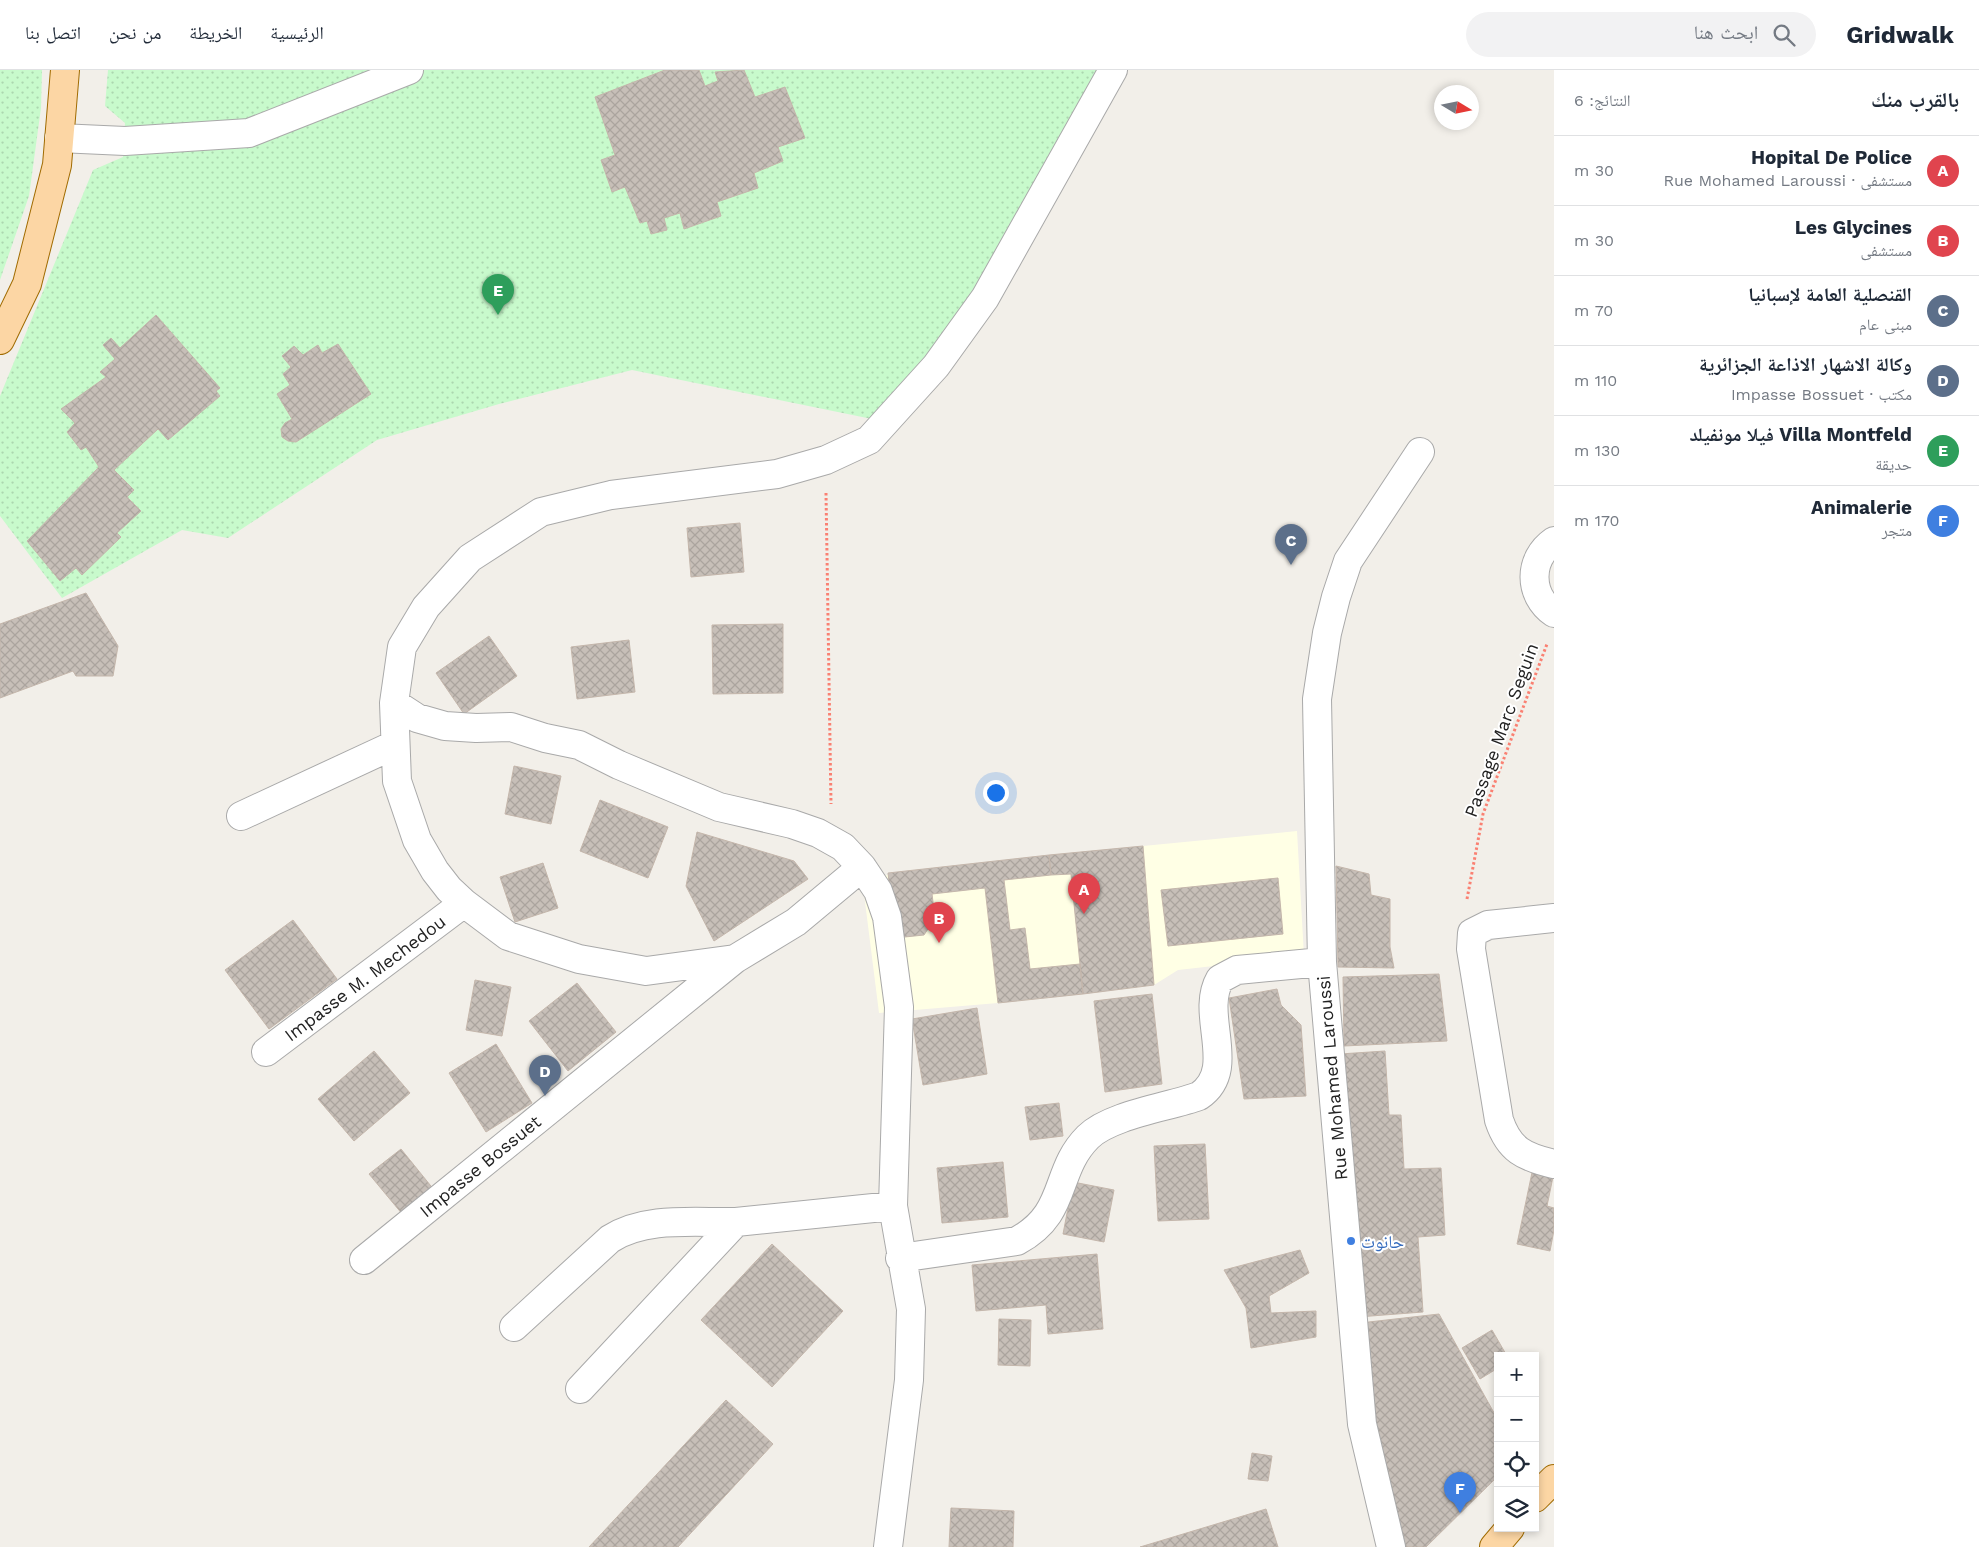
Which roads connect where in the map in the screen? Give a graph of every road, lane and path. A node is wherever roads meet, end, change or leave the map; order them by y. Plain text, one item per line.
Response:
1 (65, 70) edge
2 (409, 70) edge
3 (1113, 70) edge
4 (59, 138) junction
5 (0, 340) edge
6 (1420, 452) dead end
7 (826, 460) junction
8 (1554, 541) edge
9 (1554, 613) edge
10 (1547, 642) dead end
11 (394, 703) junction
12 (394, 745) junction
13 (241, 816) dead end
14 (831, 840) junction
15 (862, 867) junction
16 (464, 904) junction
17 (1554, 918) edge
18 (1472, 933) junction
19 (735, 959) junction
20 (1322, 962) junction
21 (266, 1052) dead end
22 (1554, 1164) edge
23 (893, 1206) junction
24 (736, 1222) junction
25 (900, 1258) junction
26 (364, 1260) dead end
27 (514, 1327) dead end
28 (580, 1389) dead end
29 (1507, 1532) edge
30 (888, 1547) edge
31 (1390, 1547) edge
32 (1494, 1547) edge

1 - 4 main road
2 - 4 street
3 - 7 street
4 - 5 main road
6 - 20 street
7 - 11 street
7 - 14 path
8 - 9 street
10 - 18 path, Passage Marc Seguin
11 - 12 street
11 - 14 street
12 - 13 street
12 - 16 street
14 - 15 street
15 - 19 street, Impasse Bossuet
15 - 23 street
16 - 19 street
16 - 21 street, Impasse M. Mechedou
17 - 18 street
18 - 22 street
19 - 26 street, Impasse Bossuet
20 - 25 street, Rue Mohamed Laroussi
20 - 31 street, Rue Mohamed Laroussi
23 - 24 street
23 - 25 street
24 - 27 street
24 - 28 street
25 - 30 street
29 - 32 main road

